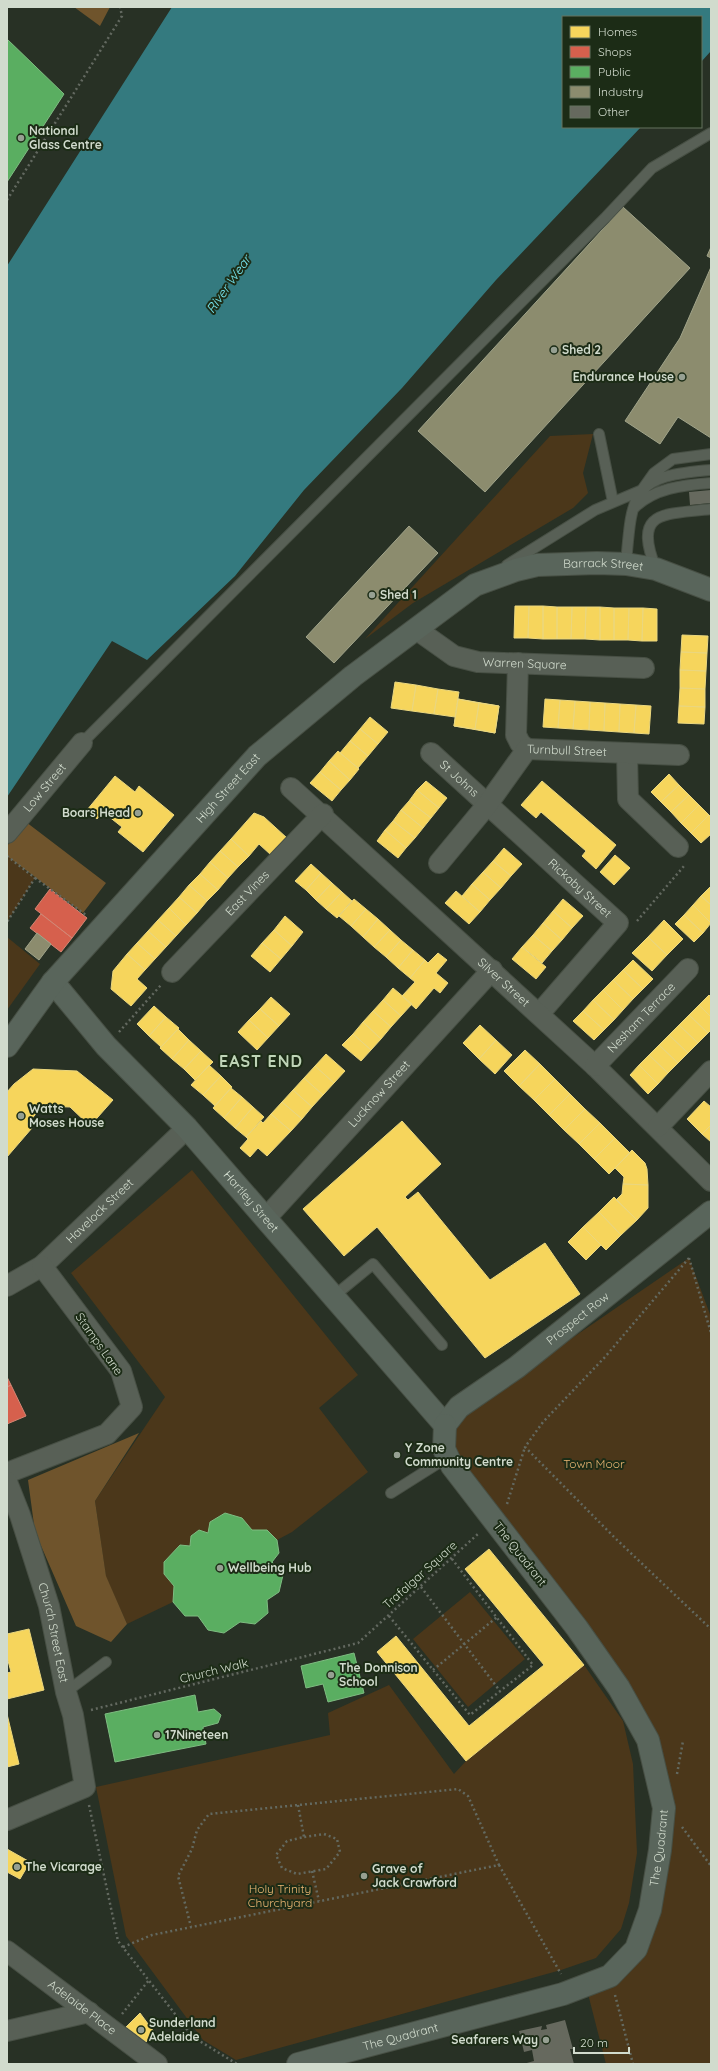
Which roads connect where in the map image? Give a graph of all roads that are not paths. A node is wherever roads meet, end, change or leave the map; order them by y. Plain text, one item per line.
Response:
1 (711, 132) edge
2 (600, 434) dead end
3 (711, 454) edge
4 (711, 470) edge
5 (711, 483) edge
6 (642, 495) junction
7 (616, 501) junction
8 (711, 509) edge
9 (626, 564) junction
10 (656, 569) junction
11 (484, 581) junction
12 (711, 590) edge
13 (416, 628) junction
14 (518, 663) junction
15 (644, 668) dead end
16 (82, 743) joint
17 (527, 749) junction
18 (431, 753) dead end
19 (627, 753) junction
20 (680, 755) dead end
21 (291, 788) dead end
22 (487, 805) junction
23 (322, 814) junction
24 (7, 833) edge
25 (678, 848) road end
26 (439, 863) dead end
27 (688, 969) dead end
28 (492, 970) junction
29 (172, 972) road end
30 (53, 982) junction
31 (539, 1014) junction
32 (7, 1046) edge
33 (595, 1066) junction
34 (711, 1071) edge
35 (658, 1127) junction
36 (187, 1128) junction
37 (711, 1181) edge
38 (711, 1212) edge
39 (266, 1218) junction
40 (42, 1266) junction
41 (7, 1286) edge
42 (334, 1296) junction
43 (442, 1345) dead end
44 (445, 1425) junction
45 (448, 1457) junction
46 (7, 1473) edge
47 (7, 1482) edge
48 (391, 1493) dead end
49 (106, 1662) dead end
50 (66, 1692) junction
51 (7, 1820) edge
52 (7, 1951) edge
53 (90, 2012) junction
54 (7, 2031) edge
55 (157, 2064) edge
56 (298, 2064) edge

1 - 16 lane
2 - 7 lane
3 - 6 lane
4 - 6 lane
5 - 6 lane
6 - 7 lane
6 - 9 lane
7 - 11 lane
8 - 10 lane
9 - 10 street, Barrack Street
9 - 11 street, Barrack Street
10 - 12 street, Barrack Street
11 - 13 street, High Street East
13 - 14 street, Warren Square
13 - 30 street, High Street East
14 - 15 street, Warren Square
14 - 17 street
16 - 24 street, Low Street
17 - 19 street, Turnbull Street
17 - 22 street, Turnbull Street
18 - 22 street, St Johns
19 - 20 street, Turnbull Street
19 - 25 street
21 - 23 street, Silver Street
22 - 26 street, Turnbull Street
22 - 31 street, Rickaby Street
23 - 28 street, Silver Street
23 - 29 street, East Vines
27 - 33 street, Nesham Terrace
28 - 31 street, Silver Street
28 - 39 street, Lucknow Street
30 - 32 street, High Street East
30 - 36 street, Hartley Street
31 - 33 street, Silver Street
33 - 35 street, Silver Street
34 - 35 street
35 - 37 street, Silver Street
36 - 39 street, Hartley Street
36 - 40 street, Havelock Street
38 - 44 street, Prospect Row
39 - 42 street, Hartley Street
40 - 41 street, Havelock Street
40 - 46 street, Stamps Lane
42 - 43 lane
42 - 44 street, Hartley Street
44 - 45 street, The Quadrant
45 - 48 lane
45 - 56 street, The Quadrant
47 - 50 street, Church Street East
49 - 50 lane
50 - 51 street, Church Street East
52 - 53 street, Adelaide Place
53 - 54 street
53 - 55 street, Adelaide Place

